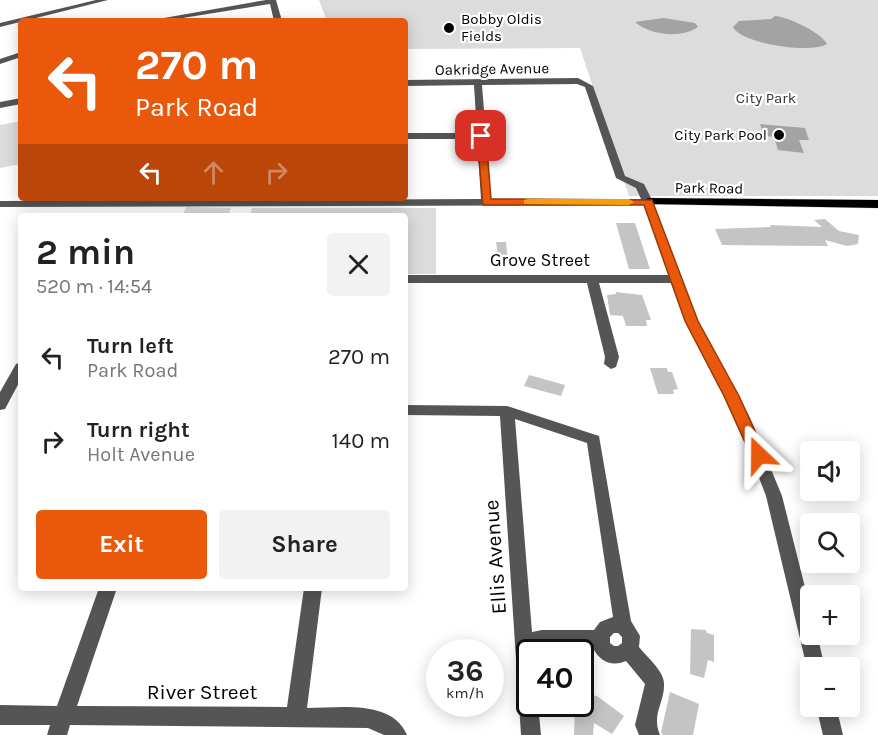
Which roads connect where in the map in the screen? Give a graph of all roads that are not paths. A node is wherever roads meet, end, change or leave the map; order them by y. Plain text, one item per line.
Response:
1 (105, 0) edge
2 (273, 1) edge
3 (29, 18) edge
4 (169, 18) edge
5 (277, 18) edge
6 (18, 21) edge
7 (0, 25) edge
8 (18, 55) edge
9 (0, 62) edge
10 (408, 83) edge
11 (478, 83) junction
12 (18, 102) edge
13 (0, 105) edge
14 (408, 136) edge
15 (481, 136) junction
16 (314, 201) edge
17 (408, 201) edge
18 (486, 202) junction
19 (648, 202) junction
20 (241, 203) junction
21 (0, 204) edge
22 (112, 204) junction
23 (878, 204) edge
24 (107, 213) edge
25 (238, 213) edge
26 (592, 278) junction
27 (408, 279) edge
28 (675, 279) junction
29 (611, 364) dead end
30 (16, 384) edge
31 (0, 405) edge
32 (408, 410) edge
33 (507, 411) junction
34 (107, 591) edge
35 (312, 591) edge
36 (621, 627) junction
37 (524, 639) edge
38 (594, 639) edge
39 (600, 639) junction
40 (629, 650) junction
41 (813, 657) edge
42 (0, 716) edge
43 (64, 716) junction
44 (296, 717) junction
45 (530, 717) edge
46 (829, 717) edge
47 (57, 735) edge
48 (397, 735) edge
49 (531, 735) edge
50 (650, 735) edge
51 (833, 735) edge

1 - 3 street
2 - 4 street
2 - 5 street
6 - 7 street
8 - 9 street
10 - 11 street, Oakridge Avenue
11 - 15 street
11 - 19 street, Oakridge Avenue
12 - 13 street
14 - 15 street
15 - 18 street
16 - 20 street, Park Road
17 - 18 street, Park Road
18 - 19 street, Park Road
19 - 23 main road, Park Road
19 - 28 street
20 - 22 street, Park Road
20 - 25 street
21 - 22 street, Park Road
22 - 24 street
26 - 27 street, Grove Street
26 - 28 street, Grove Street
26 - 29 street
28 - 41 street
30 - 31 street
32 - 33 street
33 - 36 street
33 - 37 street, Ellis Avenue
34 - 43 street
35 - 44 street
36 - 39 street
36 - 40 street
38 - 39 street
39 - 40 street
40 - 50 street
42 - 43 street, River Street
43 - 44 street, River Street
43 - 47 street
44 - 48 street, River Street
45 - 49 street, Ellis Avenue
46 - 51 street

